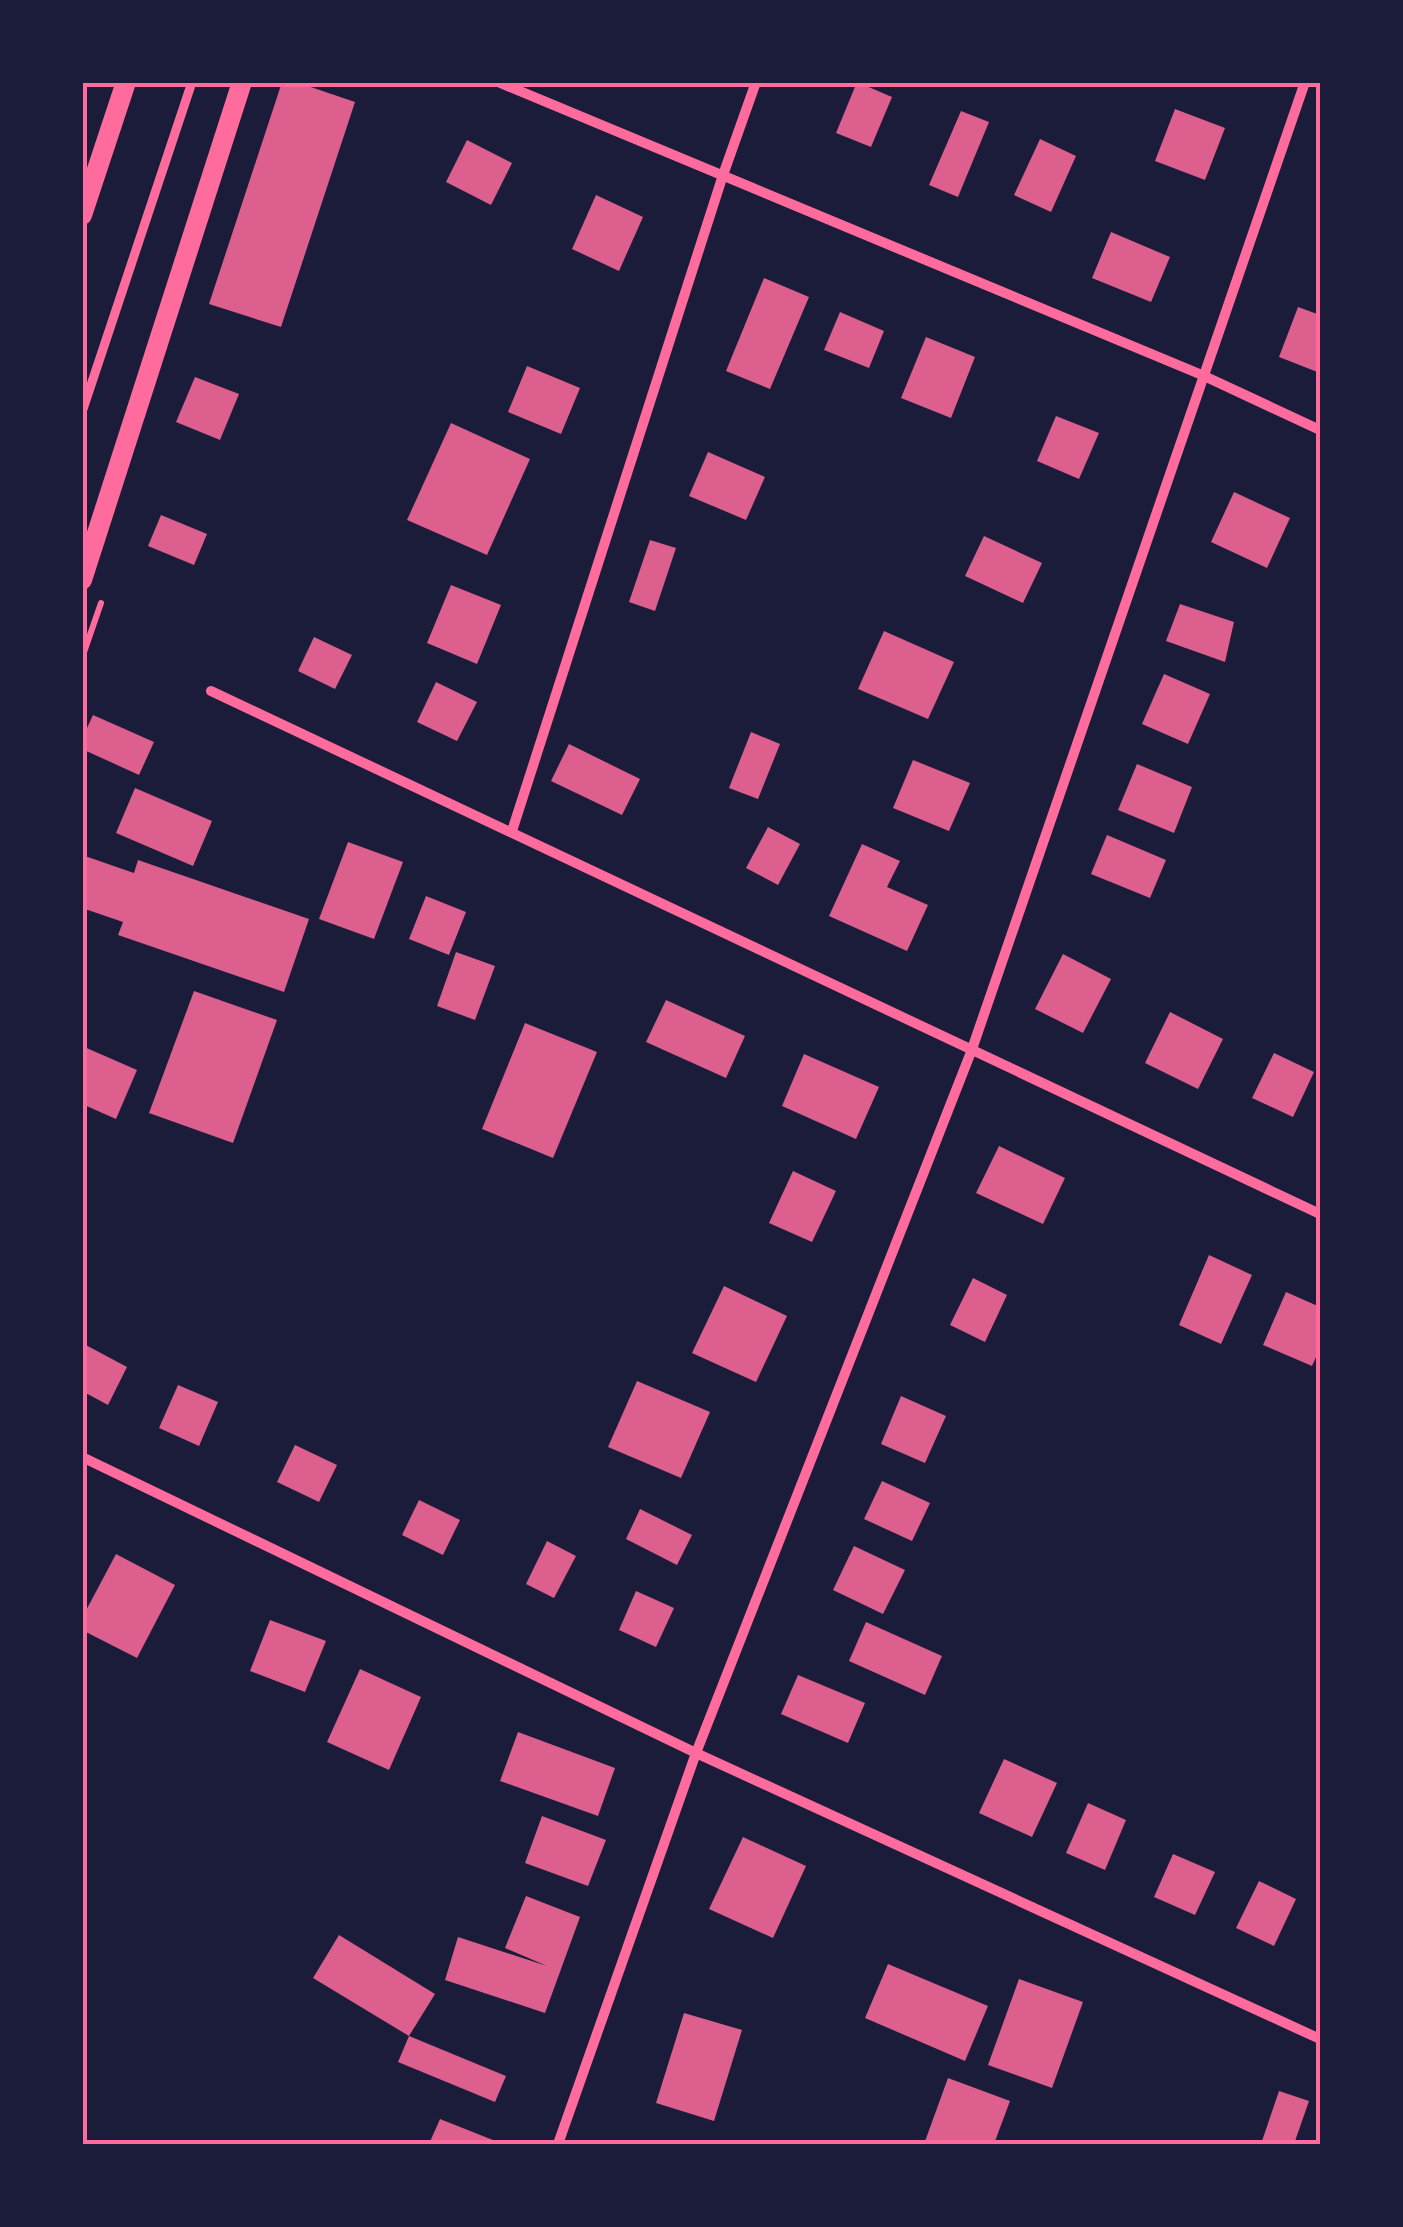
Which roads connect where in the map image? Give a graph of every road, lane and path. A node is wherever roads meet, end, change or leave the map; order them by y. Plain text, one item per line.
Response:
1 (126, 82) edge
2 (192, 82) edge
3 (242, 82) edge
4 (498, 82) edge
5 (756, 82) edge
6 (1304, 82) edge
7 (722, 175) junction
8 (82, 214) edge
9 (1202, 375) junction
10 (82, 412) edge
11 (1320, 430) edge
12 (82, 580) edge
13 (211, 691) dead end
14 (512, 831) junction
15 (971, 1052) junction
16 (1320, 1214) edge
17 (82, 1457) edge
18 (696, 1753) junction
19 (1320, 2038) edge
20 (558, 2144) edge

1 - 8 main road
2 - 10 street
3 - 12 main road
4 - 7 street
5 - 7 street
6 - 9 street
7 - 9 street
7 - 14 street
9 - 11 street
9 - 15 street
13 - 14 street
14 - 15 street
15 - 16 street
15 - 18 street
17 - 18 street
18 - 19 street
18 - 20 street

